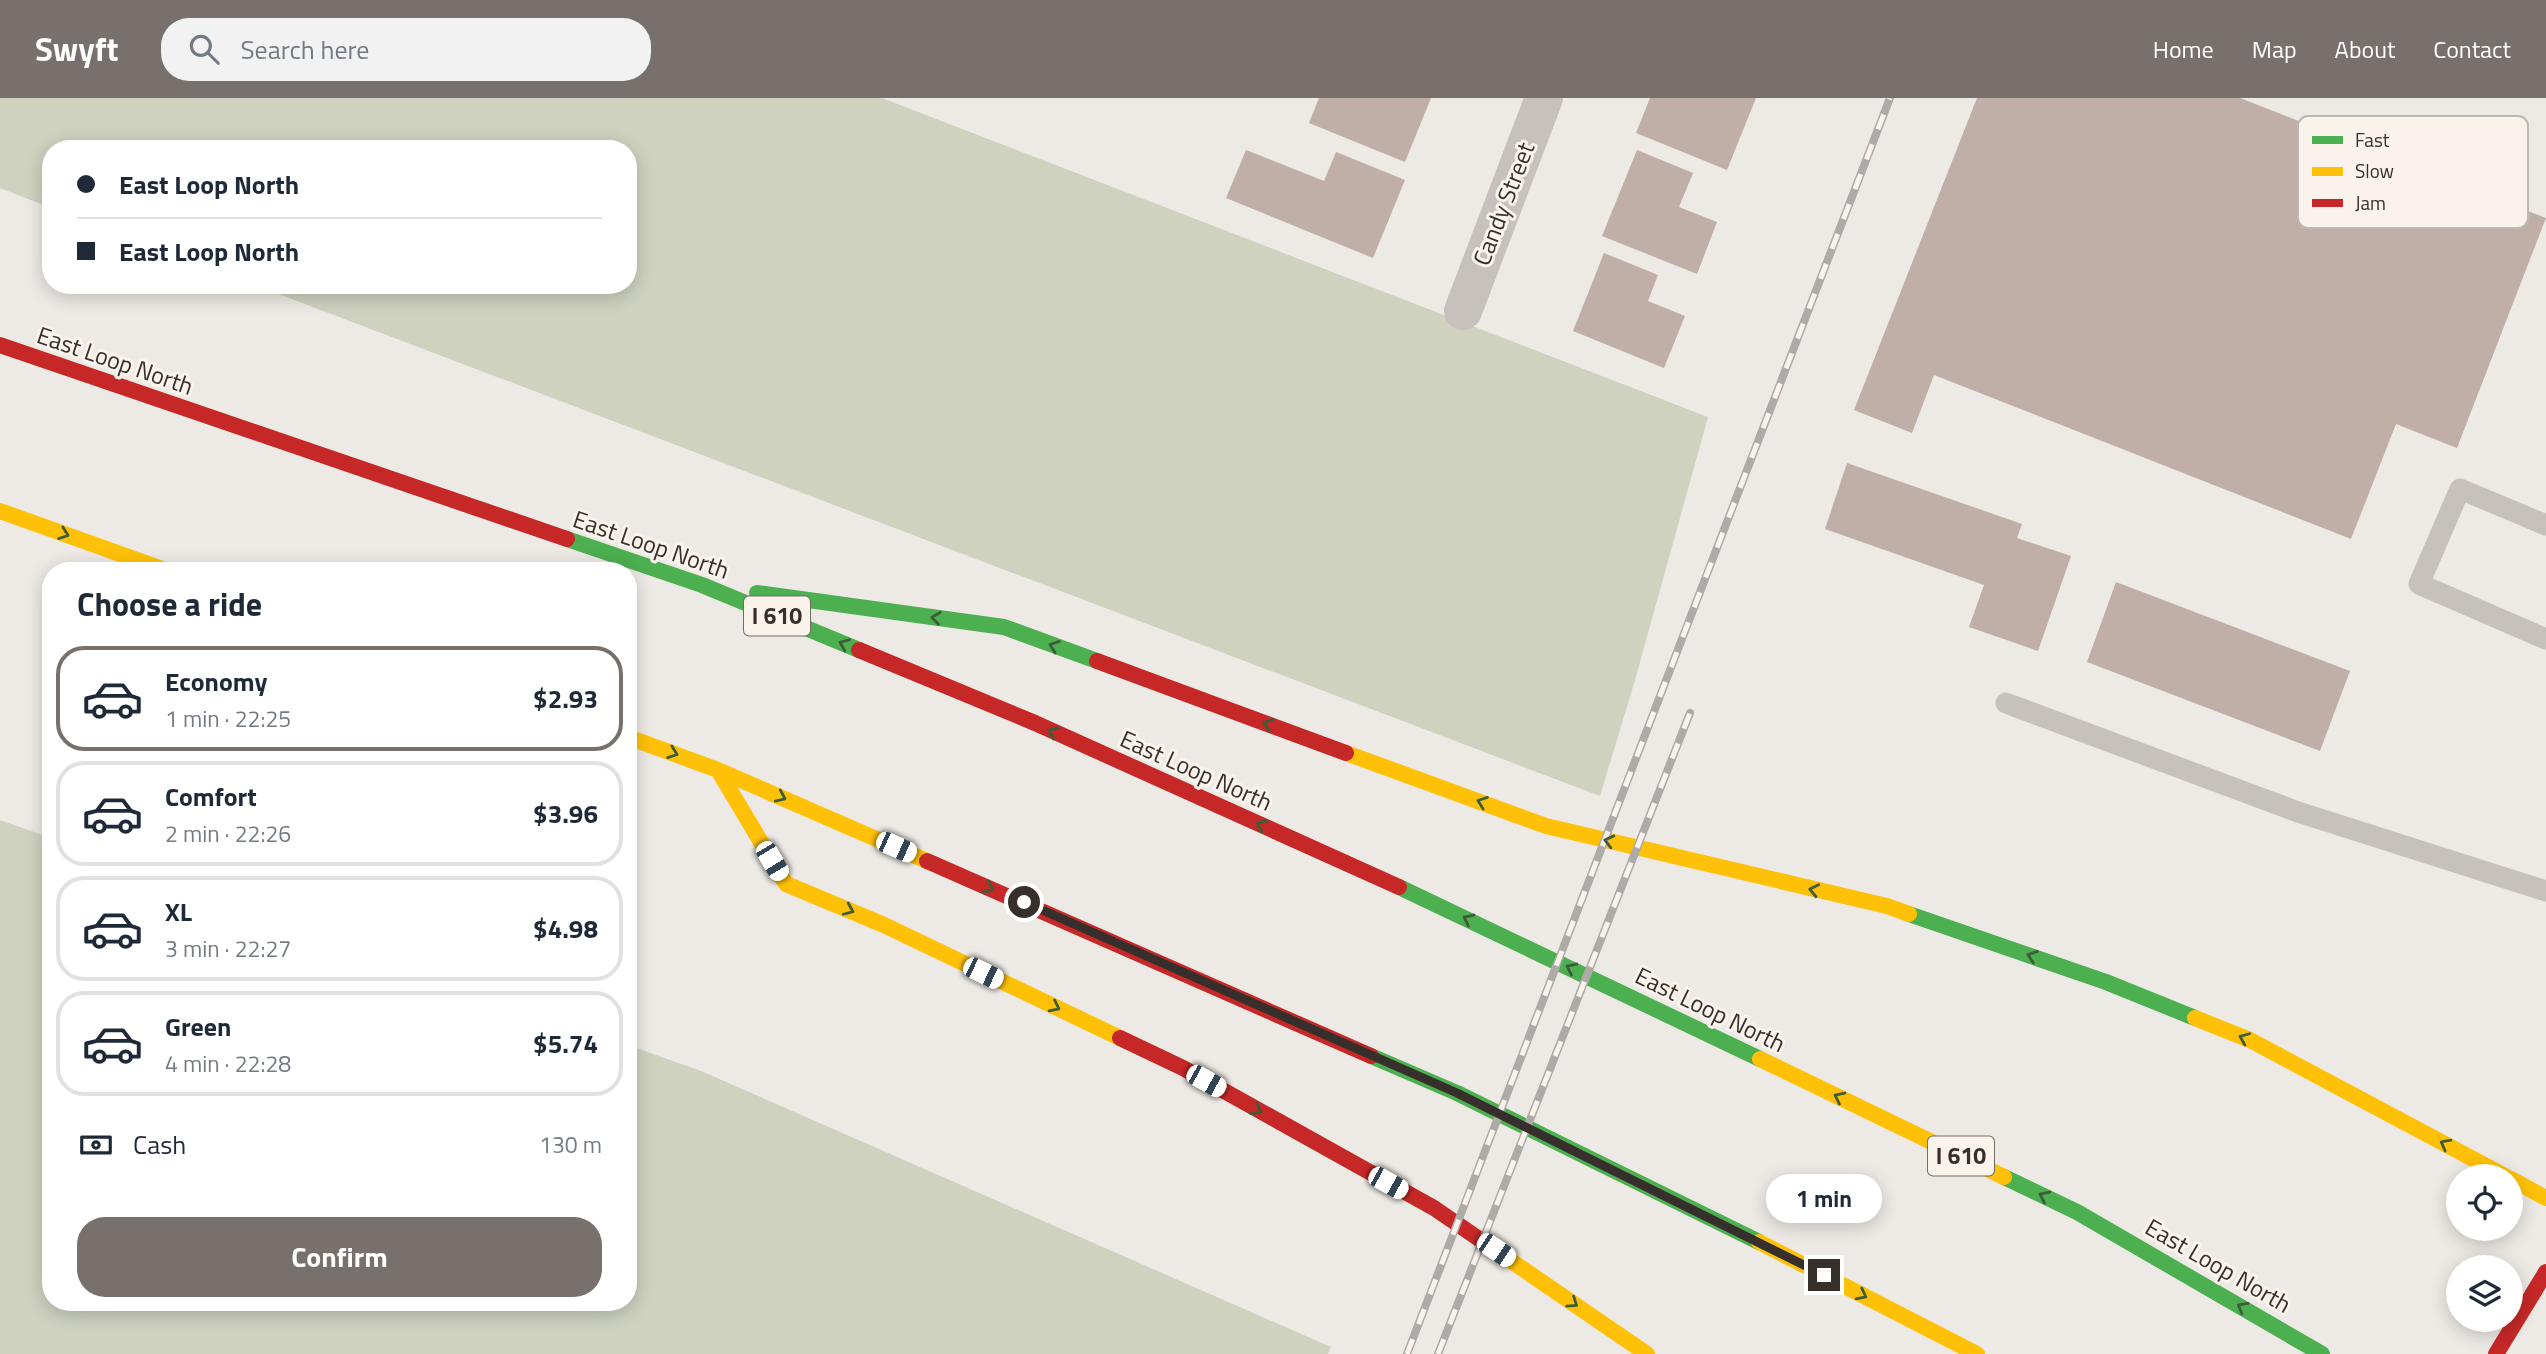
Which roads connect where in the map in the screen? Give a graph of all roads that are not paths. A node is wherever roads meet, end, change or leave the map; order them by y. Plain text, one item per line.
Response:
1 (1544, 98) edge
2 (1463, 311) dead end
3 (0, 345) edge
4 (0, 511) edge
5 (2546, 525) edge
6 (143, 562) edge
7 (635, 562) edge
8 (637, 563) edge
9 (702, 585) junction
10 (2546, 639) edge
11 (2006, 703) dead end
12 (637, 740) edge
13 (718, 769) junction
14 (2546, 891) edge
15 (2482, 1164) edge
16 (2523, 1186) edge
17 (2546, 1198) edge
18 (2546, 1272) edge
19 (1647, 1354) edge
20 (1977, 1354) edge
21 (2322, 1354) edge
22 (2496, 1354) edge

1 - 2 street, Candy Street
3 - 7 main road, East Loop North / I 610
4 -> 6 main road
5 - 10 lane
8 - 9 main road, East Loop North / I 610
15 -> 9 main road
21 -> 9 main road, East Loop North / I 610
11 - 14 lane
12 -> 13 main road
13 -> 19 main road
13 -> 20 main road
16 - 17 main road
18 - 22 main road

